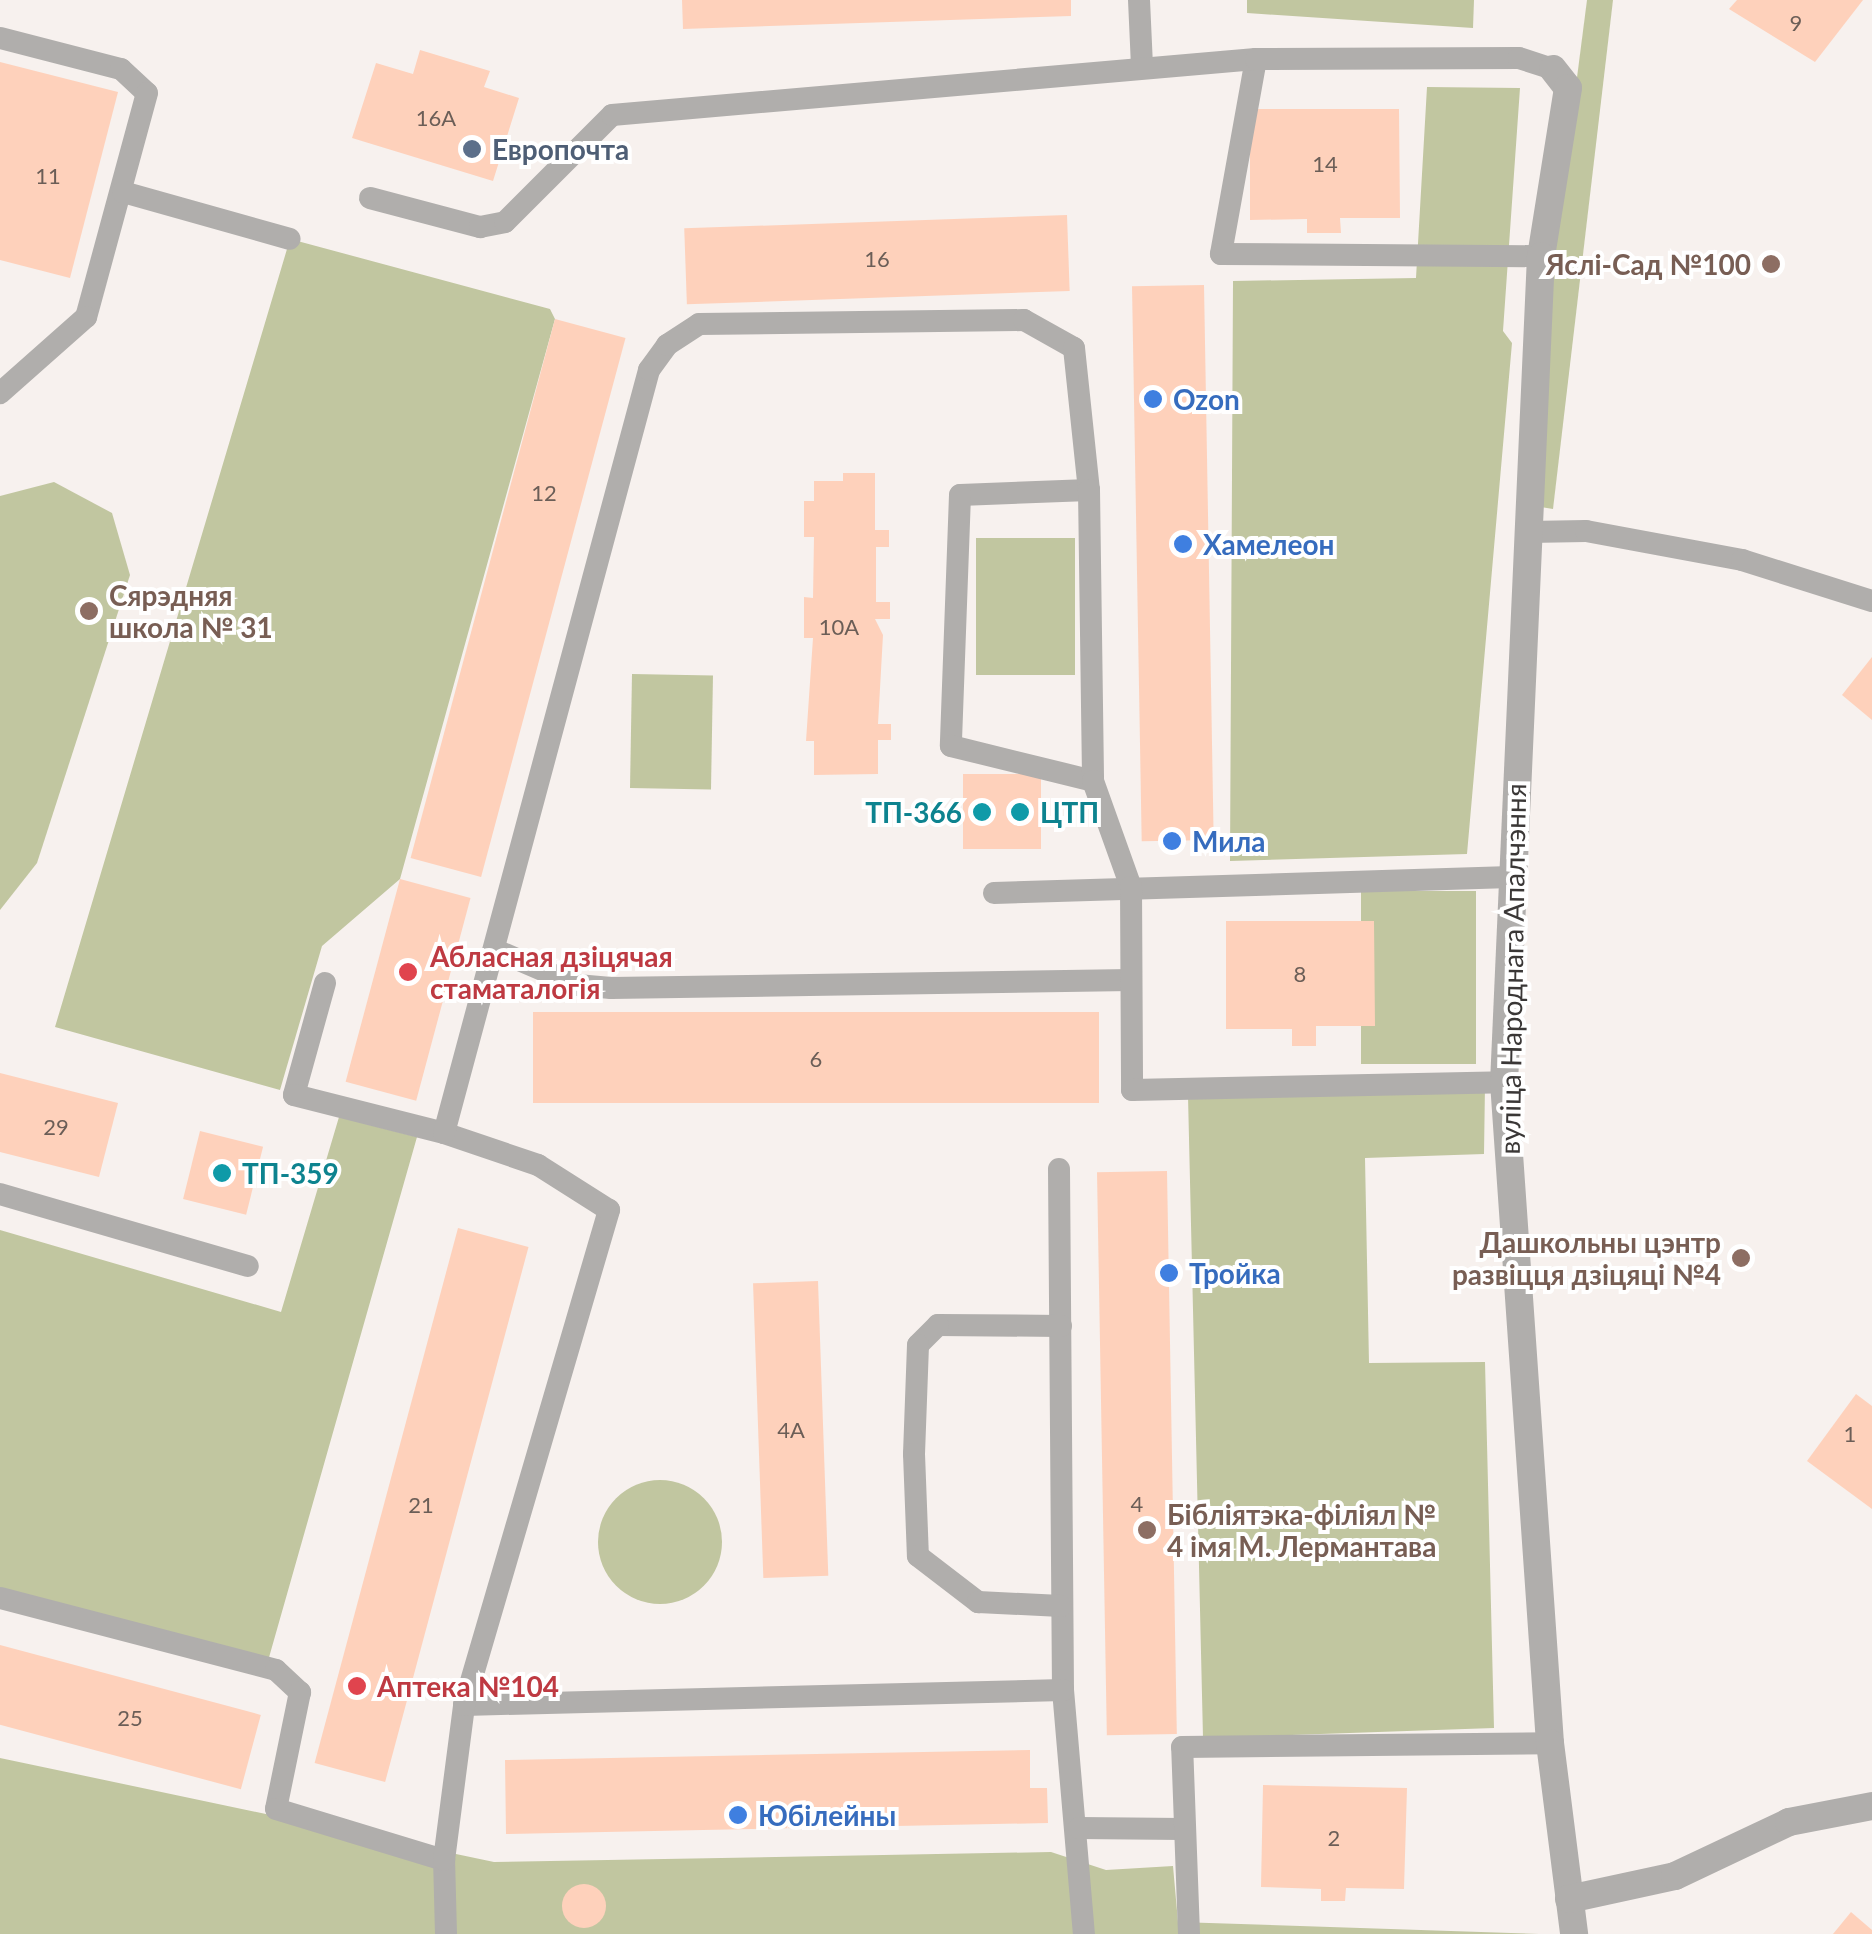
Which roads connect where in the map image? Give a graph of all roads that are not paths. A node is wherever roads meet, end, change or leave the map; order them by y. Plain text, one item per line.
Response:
1 (1139, 0) edge
2 (0, 38) edge
3 (1256, 58) junction
4 (1142, 67) junction
5 (1553, 68) joint
6 (123, 192) junction
7 (370, 198) dead end
8 (290, 239) dead end
9 (1541, 256) junction
10 (0, 393) edge
11 (1089, 490) junction
12 (1528, 532) junction
13 (1872, 601) edge
14 (1094, 781) junction
15 (1512, 877) junction
16 (1131, 887) junction
17 (994, 892) dead end
18 (498, 952) junction
19 (1131, 980) junction
20 (326, 983) dead end
21 (1504, 1082) junction
22 (444, 1132) junction
23 (1058, 1169) dead end
24 (0, 1194) edge
25 (248, 1266) dead end
26 (1061, 1326) junction
27 (0, 1598) edge
28 (1062, 1606) junction
29 (1064, 1690) junction
30 (464, 1705) junction
31 (1550, 1743) junction
32 (1872, 1806) edge
33 (1079, 1828) junction
34 (1182, 1829) junction
35 (444, 1860) junction
36 (1569, 1899) junction
37 (446, 1934) edge
38 (1084, 1934) edge
39 (1189, 1934) edge
40 (1574, 1934) edge

1 - 4 lane
2 - 6 lane
3 - 4 lane
3 - 5 lane
3 - 9 lane
4 - 7 lane
5 - 9 street, вуліца Народнага Апалчэння
6 - 8 lane
6 - 10 lane
9 - 12 street, вуліца Народнага Апалчэння
11 - 14 lane
11 - 14 lane
11 - 18 lane
12 - 13 lane
12 - 15 street, вуліца Народнага Апалчэння
14 - 16 lane
15 - 16 lane
15 - 21 street, вуліца Народнага Апалчэння
16 - 17 lane
16 - 19 lane
18 - 19 lane
18 - 22 lane
19 - 21 lane
20 - 22 lane
21 - 31 street, вуліца Народнага Апалчэння
22 - 30 lane
23 - 26 lane
24 - 25 lane
26 - 28 lane
26 - 28 lane
27 - 35 lane
28 - 29 lane
29 - 30 lane
29 - 33 lane
30 - 35 lane
31 - 34 lane
31 - 36 street, вуліца Народнага Апалчэння
32 - 36 street
33 - 34 lane
33 - 38 lane
34 - 39 lane
35 - 37 lane
36 - 40 street, вуліца Народнага Апалчэння

